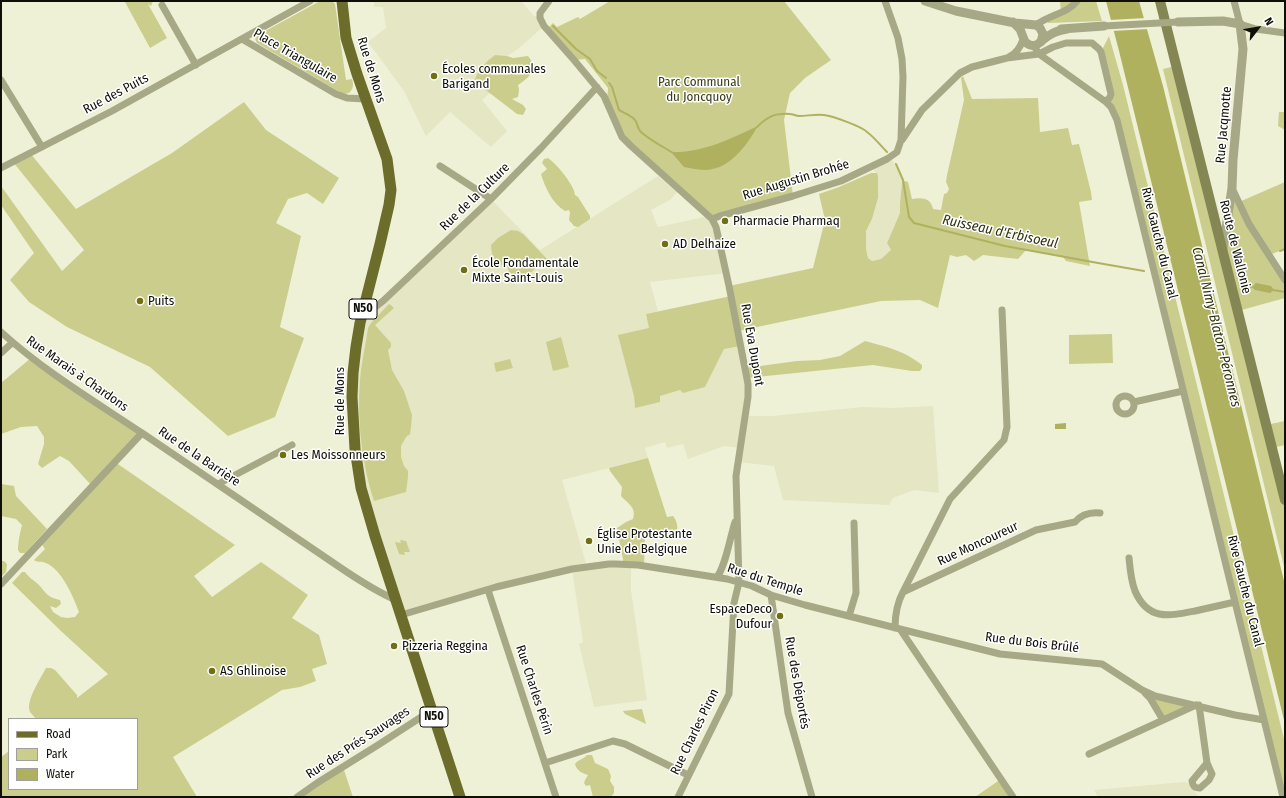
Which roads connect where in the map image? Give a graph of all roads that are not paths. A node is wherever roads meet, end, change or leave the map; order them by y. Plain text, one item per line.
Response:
1 (310, 1) edge
2 (342, 1) edge
3 (549, 1) edge
4 (885, 1) edge
5 (925, 1) edge
6 (1078, 1) edge
7 (1160, 1) edge
8 (1234, 1) edge
9 (162, 5) dead end
10 (1013, 22) junction
11 (1178, 22) joint
12 (1240, 24) junction
13 (1104, 26) joint
14 (1036, 27) junction
15 (1067, 29) junction
16 (1285, 33) edge
17 (1023, 38) junction
18 (242, 39) junction
19 (1038, 47) junction
20 (1007, 58) junction
21 (196, 64) junction
22 (1, 80) edge
23 (597, 87) junction
24 (365, 100) junction
25 (1106, 102) junction
26 (901, 140) junction
27 (42, 147) junction
28 (440, 166) dead end
29 (1, 168) edge
30 (1232, 188) junction
31 (491, 199) junction
32 (712, 219) junction
33 (1222, 251) junction
34 (1285, 280) edge
35 (1002, 310) dead end
36 (361, 317) junction
37 (1, 332) edge
38 (12, 342) junction
39 (1, 353) edge
40 (1183, 391) junction
41 (1134, 402) dead end
42 (142, 433) junction
43 (292, 445) dead end
44 (218, 484) junction
45 (1285, 500) edge
46 (1100, 513) dead end
47 (737, 514) junction
48 (854, 523) dead end
49 (1129, 558) dead end
50 (716, 577) junction
51 (739, 582) junction
52 (1, 584) edge
53 (488, 590) junction
54 (903, 592) junction
55 (770, 595) junction
56 (396, 600) junction
57 (1235, 602) junction
58 (401, 615) junction
59 (849, 616) junction
60 (897, 628) junction
61 (1142, 690) junction
62 (1197, 705) junction
63 (432, 710) junction
64 (1163, 720) junction
65 (1264, 720) junction
66 (1089, 754) dead end
67 (545, 763) junction
68 (1207, 763) dead end
69 (688, 775) junction
70 (297, 797) edge
71 (460, 797) edge
72 (556, 797) edge
73 (678, 797) edge
74 (812, 797) edge
75 (1013, 797) edge
76 (1284, 797) edge

1 - 18 street, Place Triangulaire
2 - 24 main road, Rue de Mons / N50
3 - 23 street
4 - 26 street, Rue Augustin Brohée
5 - 10 street
6 - 14 street
7 - 33 main road, Route de Wallonie
8 - 12 street, Rue Jacqmotte
9 - 21 street
10 - 14 street
10 - 17 street
11 - 12 street
11 - 13 street, bridge
12 - 16 street
12 - 30 street, Rue Jacqmotte
13 - 15 street
14 - 15 street
14 - 17 street
14 - 19 street
15 - 19 street
17 - 19 street
17 - 20 street
18 - 21 street, Rue des Puits
18 - 24 street, Place Triangulaire
19 - 20 street
19 - 25 street, Rive Gauche du Canal
19 - 25 street
20 - 26 street
21 - 27 street, Rue des Puits
22 - 27 street
23 - 31 street, Rue de la Culture
23 - 32 street
24 - 36 main road, Rue de Mons / N50
25 - 40 street, Rive Gauche du Canal
26 - 32 street, Rue Augustin Brohée
27 - 29 street, Rue des Puits
28 - 31 street
30 - 33 street, Rue Jacqmotte
30 - 34 street
31 - 36 street, Rue de la Culture
32 - 47 street, Rue Eva Dupont
33 - 45 main road, Route de Wallonie
35 - 54 street
36 - 56 main road, Rue de Mons / N50
37 - 38 street, Rue Marais à Chardons
38 - 39 street
38 - 42 street, Rue Marais à Chardons
40 - 41 street
40 - 57 street, Rive Gauche du Canal
42 - 44 street, Rue de la Barrière
42 - 52 street, Rue de la Barrière
43 - 44 street
44 - 56 street, Rue de la Barrière
46 - 54 street, Rue Moncoureur
47 - 50 street
47 - 51 street, Rue Charles Piron
48 - 59 street
49 - 57 street
50 - 51 street, Rue du Temple
50 - 53 street, Rue du Temple
51 - 55 street, Rue du Temple
51 - 69 street, Rue Charles Piron
53 - 58 street, Rue du Temple
53 - 67 street, Rue Charles Périn
54 - 60 street
55 - 59 street, Rue du Temple
55 - 74 street, Rue des Déportés
56 - 58 main road, Rue de Mons / N50
57 - 65 street, Rive Gauche du Canal
58 - 63 main road, Rue de Mons / N50
59 - 60 street, Rue du Temple
60 - 61 street, Rue du Bois Brûlé
60 - 75 street
61 - 62 street
61 - 64 street
62 - 64 street
62 - 65 street
62 - 68 street
63 - 70 street, Rue des Prés Sauvages
63 - 71 main road, Rue de Mons / N50
64 - 66 street
65 - 76 street, Rive Gauche du Canal
67 - 69 street
67 - 72 street, Rue Charles Périn
69 - 73 street, Rue Charles Piron

